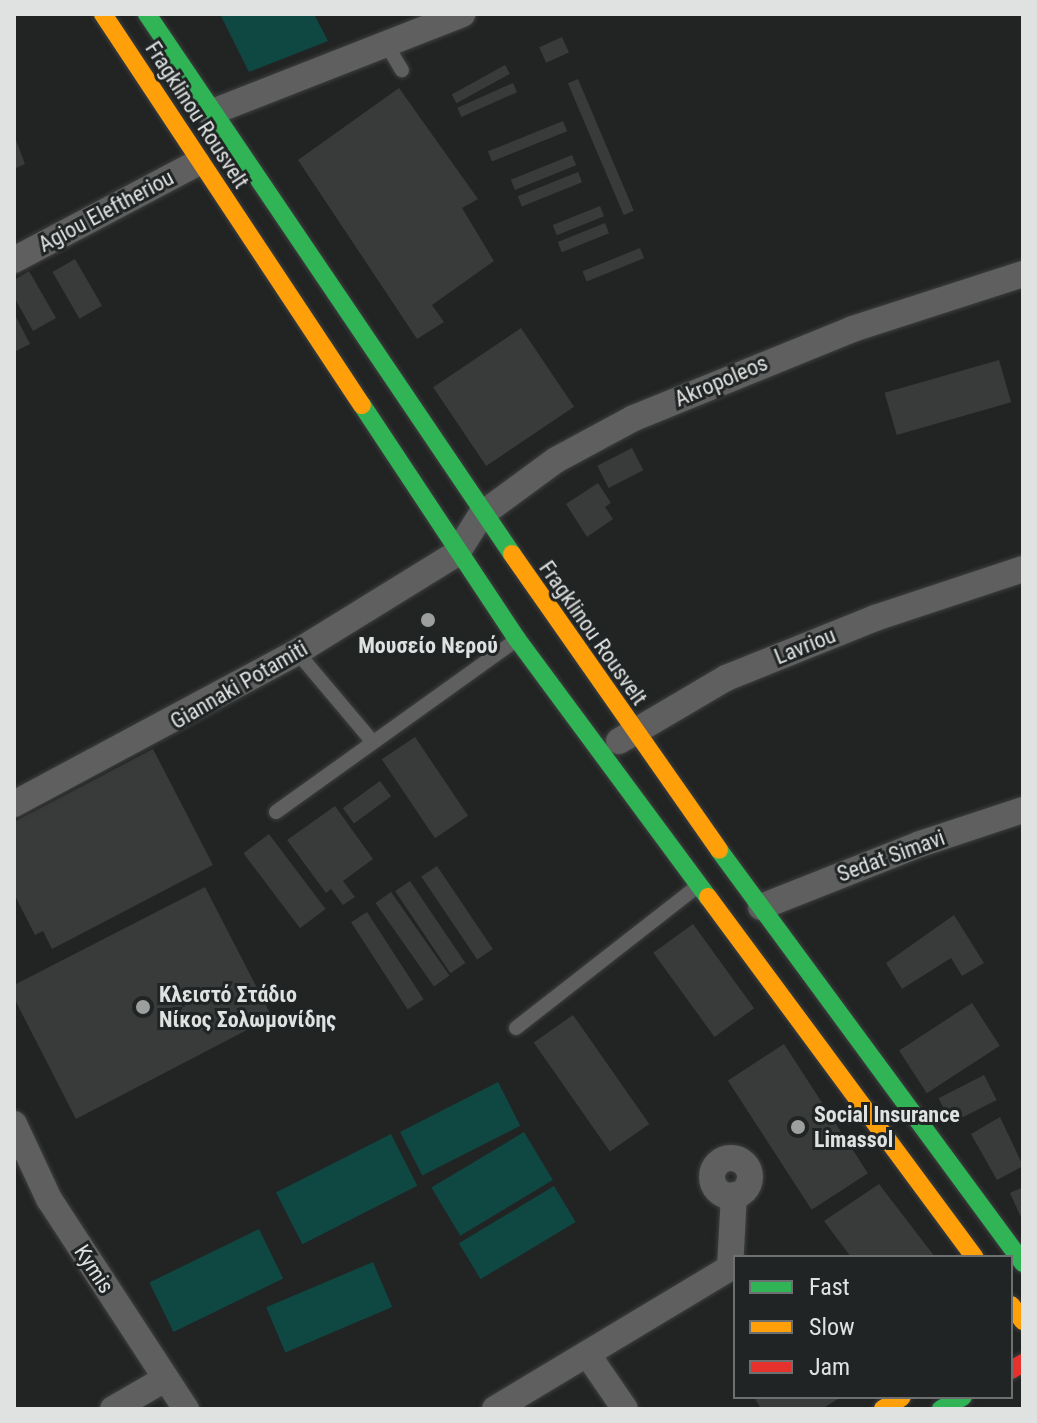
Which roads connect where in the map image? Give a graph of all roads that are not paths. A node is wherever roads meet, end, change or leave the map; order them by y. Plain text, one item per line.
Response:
1 (103, 14) edge
2 (172, 14) edge
3 (462, 14) edge
4 (150, 20) edge
5 (385, 42) junction
6 (402, 70) dead end
7 (210, 113) junction
8 (197, 163) junction
9 (14, 260) edge
10 (1023, 274) edge
11 (481, 515) junction
12 (457, 553) junction
13 (1023, 569) edge
14 (517, 639) junction
15 (297, 652) junction
16 (633, 733) junction
17 (372, 741) junction
18 (599, 752) junction
19 (14, 804) edge
20 (1023, 810) edge
21 (276, 812) dead end
22 (698, 886) junction
23 (761, 907) junction
24 (516, 1028) dead end
25 (14, 1124) edge
26 (734, 1195) dead end
27 (735, 1255) edge
28 (973, 1255) edge
29 (733, 1262) edge
30 (1023, 1263) edge
31 (588, 1355) junction
32 (165, 1379) junction
33 (959, 1399) edge
34 (113, 1409) edge
35 (186, 1409) edge
36 (495, 1409) edge
37 (625, 1409) edge
38 (941, 1409) edge

1 - 8 main road, Fragklinou Rousvelt
2 - 4 lane
3 - 5 street
4 - 7 main road, Fragklinou Rousvelt
5 - 6 lane
5 - 7 street
7 - 11 main road, Fragklinou Rousvelt
8 - 9 street, Agiou Eleftheriou
8 - 12 main road, Fragklinou Rousvelt
10 - 11 street, Akropoleos
11 - 12 street, Akropoleos
11 - 16 main road, Fragklinou Rousvelt
12 - 14 main road, Fragklinou Rousvelt
12 - 15 street, Giannaki Potamiti
13 - 16 street, Lavriou
14 - 17 lane
14 - 18 main road, Fragklinou Rousvelt
15 - 17 lane
15 - 19 street, Giannaki Potamiti
16 - 18 street, Lavriou
16 - 23 main road, Fragklinou Rousvelt
17 - 21 lane
18 - 22 main road, Fragklinou Rousvelt
20 - 23 street, Sedat Simavi
22 - 24 lane
22 - 28 main road, Fragklinou Rousvelt
23 - 30 main road, Fragklinou Rousvelt
25 - 32 street, Kymis
26 - 27 street
29 - 31 street
31 - 36 street
31 - 37 street
32 - 34 street
32 - 35 street, Kymis
33 - 38 main road

